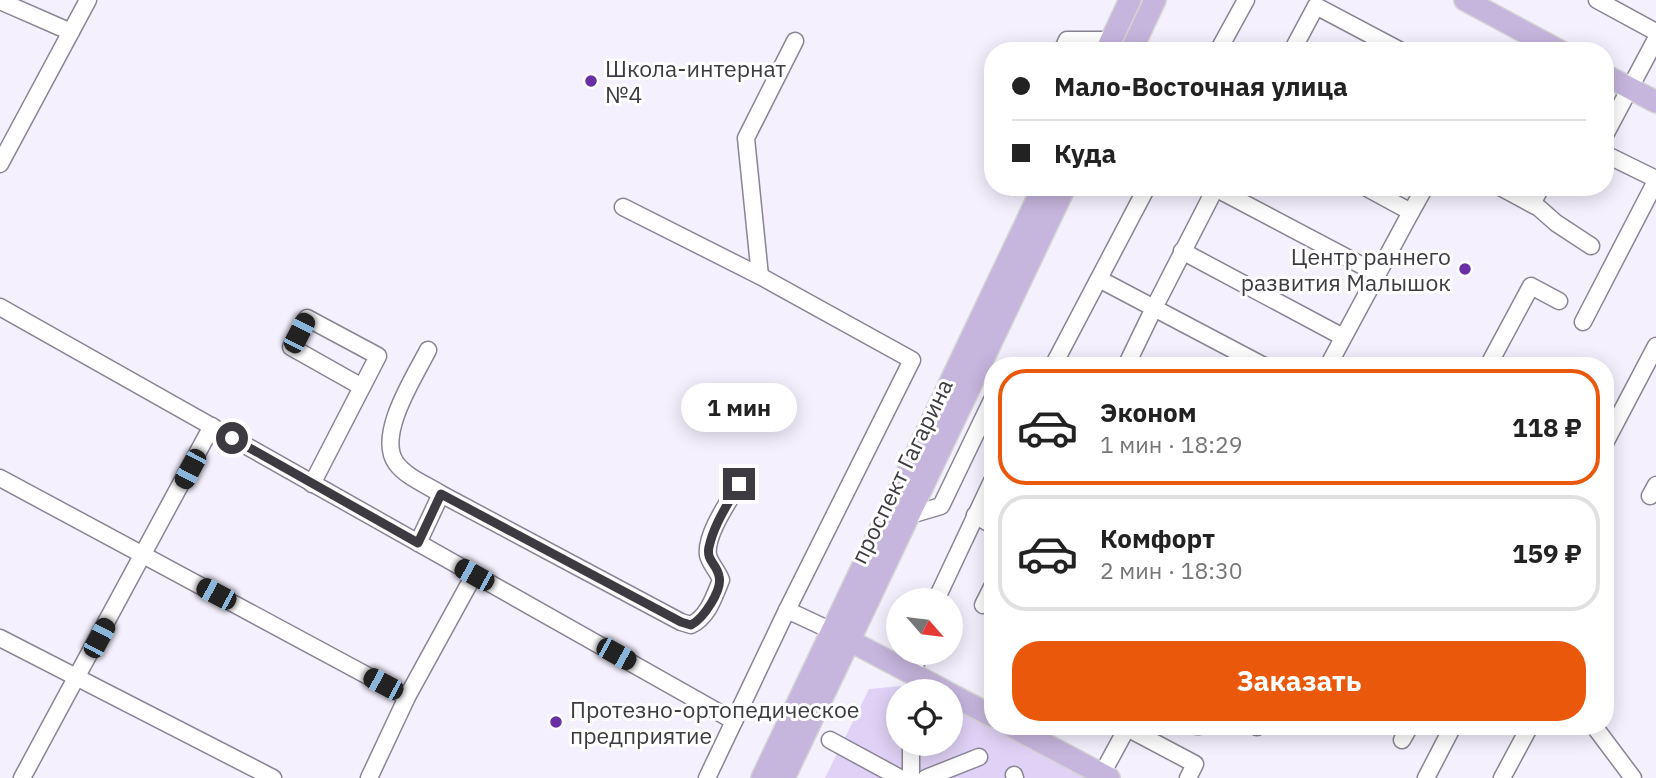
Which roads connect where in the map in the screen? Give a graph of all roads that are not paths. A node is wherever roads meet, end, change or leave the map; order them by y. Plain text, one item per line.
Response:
1 (88, 0) edge
2 (1130, 0) edge
3 (1155, 0) edge
4 (1246, 0) edge
5 (1465, 0) edge
6 (1597, 0) edge
7 (0, 1) edge
8 (1656, 32) edge
9 (67, 39) junction
10 (1656, 39) edge
11 (795, 41) dead end
12 (1110, 42) edge
13 (1134, 42) edge
14 (1223, 42) edge
15 (1297, 42) edge
16 (1384, 42) edge
17 (1543, 42) edge
18 (1614, 80) edge
19 (1629, 88) junction
20 (1656, 102) edge
21 (1614, 117) edge
22 (1614, 159) edge
23 (0, 164) edge
24 (1656, 180) edge
25 (1039, 196) edge
26 (1061, 196) edge
27 (1142, 196) edge
28 (1212, 196) edge
29 (1231, 196) edge
30 (1382, 196) edge
31 (1420, 196) edge
32 (1517, 196) edge
33 (1536, 196) edge
34 (1532, 204) junction
35 (623, 207) dead end
36 (1411, 212) junction
37 (1591, 246) dead end
38 (1182, 251) junction
39 (1378, 274) junction
40 (760, 276) junction
41 (1099, 279) junction
42 (1559, 301) dead end
43 (0, 307) edge
44 (1154, 308) junction
45 (1583, 322) dead end
46 (1343, 337) junction
47 (1656, 346) edge
48 (428, 350) dead end
49 (991, 357) edge
50 (1058, 357) edge
51 (1131, 357) edge
52 (1247, 357) edge
53 (1333, 357) edge
54 (1494, 357) edge
55 (984, 370) edge
56 (362, 387) junction
57 (984, 417) edge
58 (212, 426) junction
59 (1614, 426) edge
60 (0, 478) edge
61 (312, 484) junction
62 (739, 484) dead end
63 (441, 494) junction
64 (984, 497) edge
65 (975, 515) junction
66 (907, 516) junction
67 (984, 520) edge
68 (418, 543) junction
69 (144, 555) junction
70 (474, 575) junction
71 (942, 588) edge
72 (787, 610) junction
73 (841, 636) junction
74 (0, 638) edge
75 (915, 665) edge
76 (911, 673) junction
77 (77, 679) junction
78 (922, 679) edge
79 (407, 696) junction
80 (963, 701) edge
81 (984, 712) edge
82 (734, 721) junction
83 (1029, 735) edge
84 (1124, 735) edge
85 (1142, 735) edge
86 (1444, 735) edge
87 (1525, 735) edge
88 (1601, 735) edge
89 (830, 740) dead end
90 (911, 756) edge
91 (979, 757) dead end
92 (1106, 776) edge
93 (22, 778) edge
94 (273, 778) edge
95 (369, 778) edge
96 (707, 778) edge
97 (762, 778) edge
98 (784, 778) edge
99 (900, 778) edge
100 (911, 778) edge
101 (926, 778) edge
102 (1188, 778) edge
103 (1426, 778) edge
104 (1502, 778) edge
105 (1633, 778) edge

1 - 9 street
2 - 12 main road
3 - 13 main road
4 - 14 street
5 - 17 main road
6 - 8 street
7 - 9 street
9 - 23 street
10 - 19 street
11 - 40 street
15 - 16 street
18 - 19 main road
19 - 20 main road
19 - 21 street
22 - 24 street
24 - 45 street
25 - 73 main road, проспект Гагарина
26 - 49 main road, проспект Гагарина
27 - 41 street
28 - 38 street
29 - 39 street
30 - 36 street
31 - 36 street
32 - 34 street
33 - 34 street
34 - 37 street
35 - 40 street
36 - 39 street
38 - 44 street
38 - 46 street
39 - 46 street
40 - 72 street
41 - 44 street
41 - 50 street
42 - 54 street
43 - 58 street
44 - 51 street
44 - 52 street
46 - 53 street
47 - 59 street
48 - 63 street
55 - 66 main road, проспект Гагарина
56 - 56 street
56 - 61 street
57 - 66 street
58 - 61 street
58 - 69 street
60 - 69 street
61 - 68 street
62 - 63 street
63 - 68 street
64 - 65 street
65 - 67 street
65 - 71 street
66 - 73 main road, проспект Гагарина
68 - 70 street
69 - 77 street
69 - 79 street
70 - 79 street
70 - 82 street
72 - 73 street
72 - 82 street
73 - 76 main road
73 - 97 main road, проспект Гагарина
73 - 98 main road, проспект Гагарина
74 - 77 street
75 - 76 street
76 - 78 main road
77 - 93 street
77 - 94 street
79 - 95 street
80 - 81 main road
82 - 96 street
83 - 92 main road
84 - 92 street
85 - 102 street
86 - 103 street
87 - 104 street
88 - 105 street
89 - 99 street
90 - 100 street
91 - 101 street

